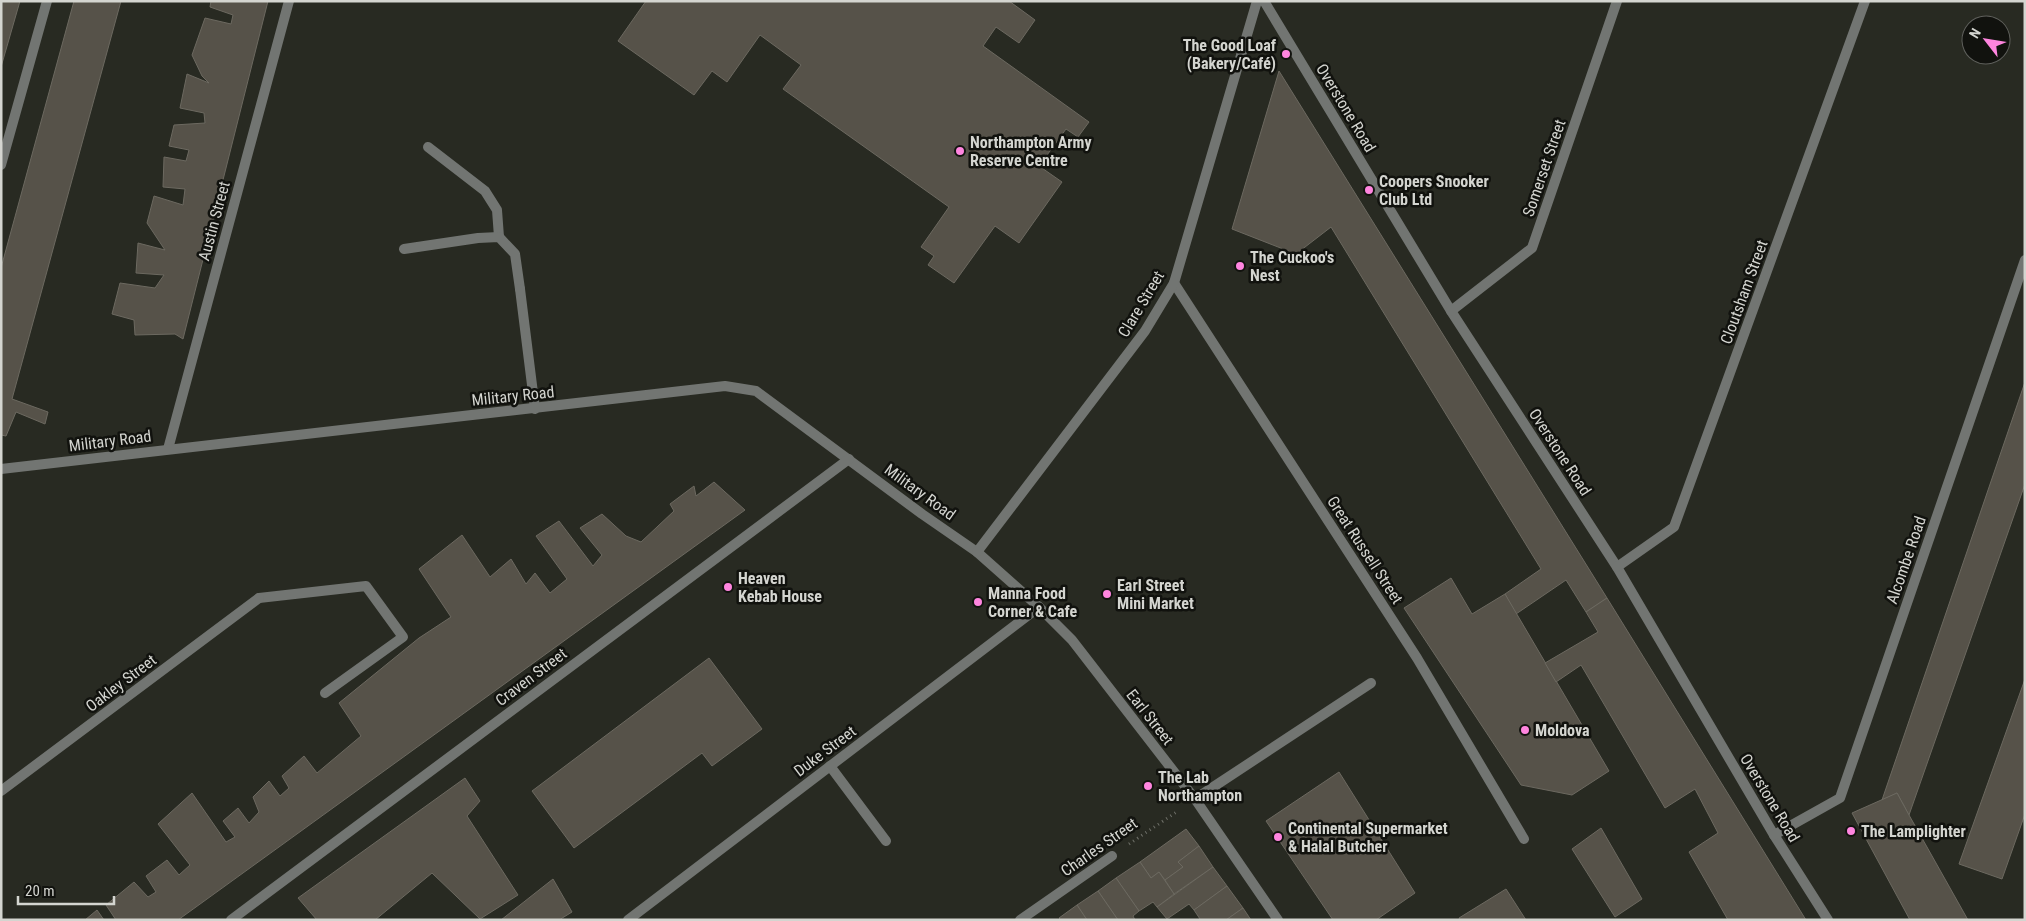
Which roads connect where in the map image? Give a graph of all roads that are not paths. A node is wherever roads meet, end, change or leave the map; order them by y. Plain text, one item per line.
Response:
1 (47, 1) edge
2 (288, 1) edge
3 (1257, 1) edge
4 (1264, 1) edge
5 (1617, 1) edge
6 (1865, 1) edge
7 (428, 147) dead end
8 (1, 165) edge
9 (499, 237) junction
10 (404, 249) dead end
11 (2025, 260) edge
12 (1174, 283) junction
13 (1451, 311) junction
14 (535, 408) junction
15 (168, 449) junction
16 (849, 459) junction
17 (1, 469) edge
18 (977, 552) junction
19 (1617, 567) junction
20 (1039, 606) junction
21 (1371, 683) dead end
22 (325, 693) dead end
23 (830, 766) junction
24 (1, 791) edge
25 (1195, 799) junction
26 (1774, 835) junction
27 (1524, 838) dead end
28 (886, 842) dead end
29 (1112, 856) road end
30 (231, 920) edge
31 (628, 920) edge
32 (1020, 920) edge
33 (1278, 920) edge
34 (1828, 920) edge

1 - 8 street
2 - 15 street, Austin Street
3 - 12 street, Clare Street
4 - 13 street, Overstone Road
5 - 13 street, Somerset Street
6 - 19 street, Cloutsham Street
7 - 9 street
9 - 10 street
9 - 14 street
11 - 26 street, Alcombe Road
12 - 18 street, Clare Street
12 - 27 street, Great Russell Street
13 - 19 street, Overstone Road
14 - 15 street, Military Road
14 - 16 street, Military Road
15 - 17 street, Military Road
16 - 18 street, Military Road
16 - 30 street, Craven Street
18 - 20 street, Earl Street
19 - 26 street, Overstone Road
20 - 23 street, Duke Street
20 - 25 street, Earl Street
21 - 25 street
22 - 24 street, Oakley Street
23 - 28 street
23 - 31 street, Duke Street
25 - 33 street, Earl Street
26 - 34 street, Overstone Road
29 - 32 street, Charles Street

